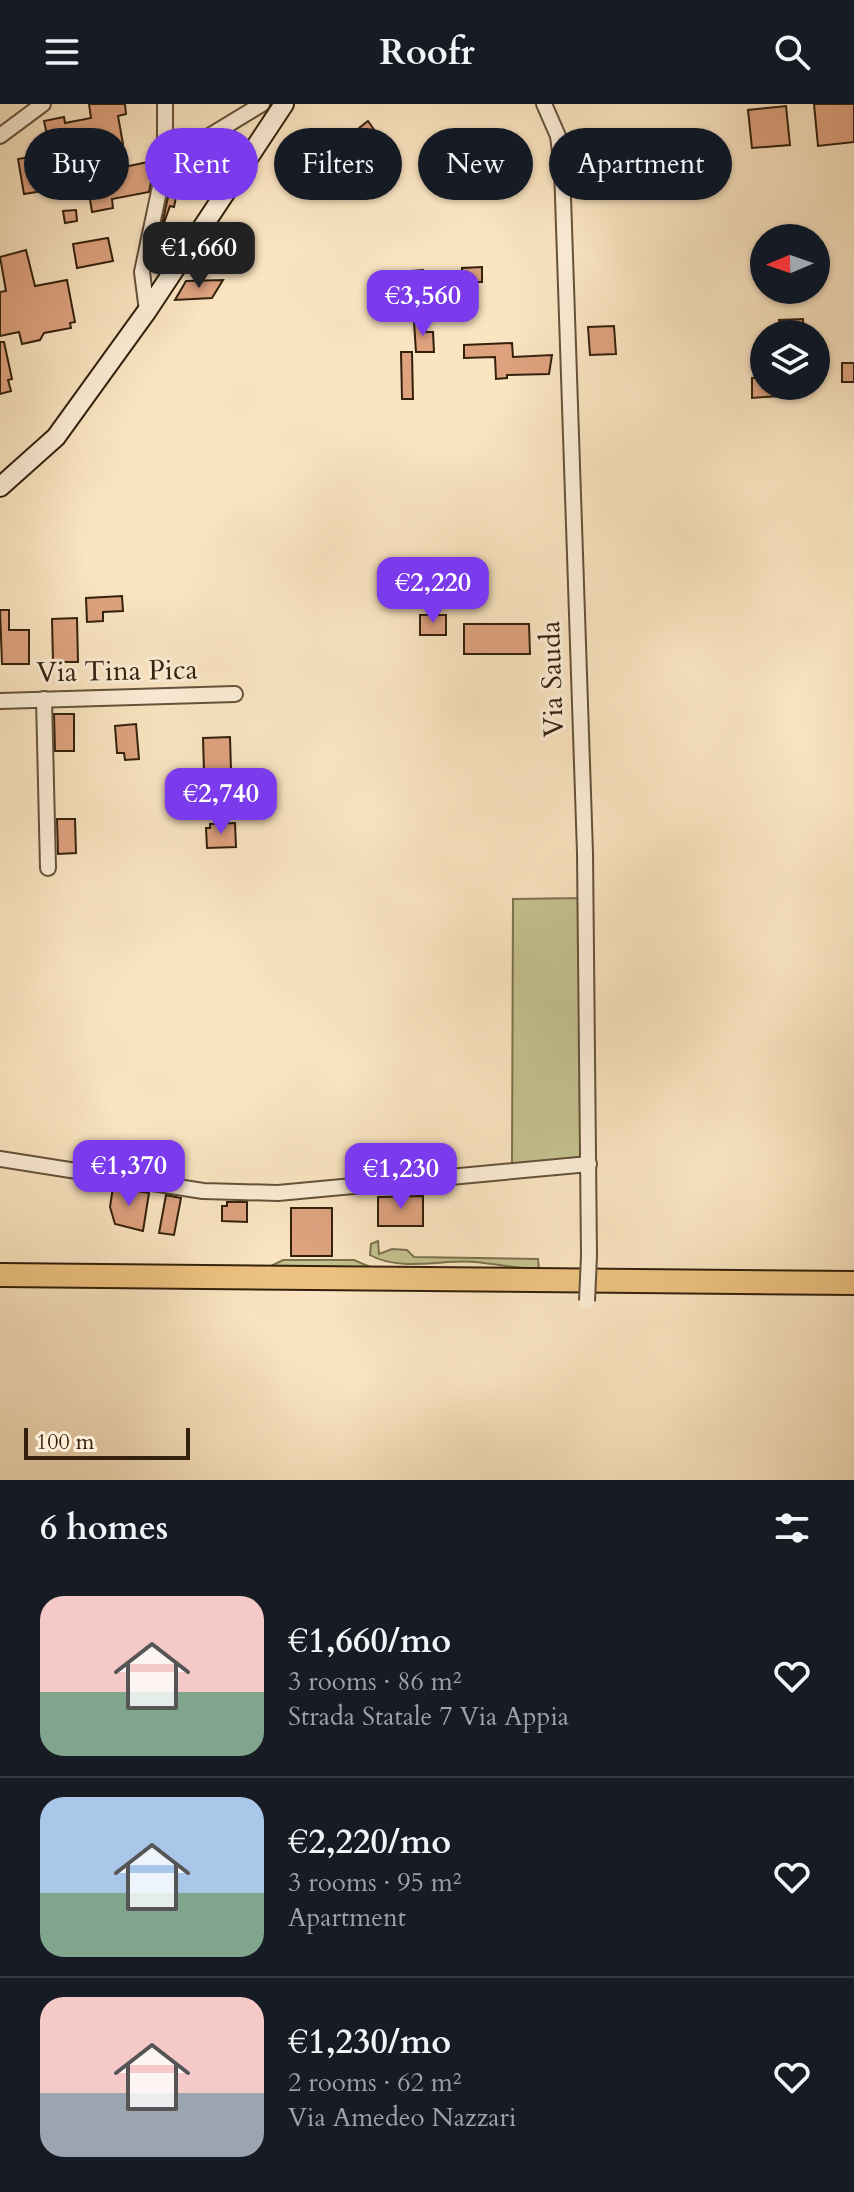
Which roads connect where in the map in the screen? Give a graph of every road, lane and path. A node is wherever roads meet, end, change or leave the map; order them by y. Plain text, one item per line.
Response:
1 (43, 104) edge
2 (165, 104) edge
3 (262, 104) edge
4 (284, 104) edge
5 (544, 104) edge
6 (165, 128) edge
7 (223, 128) edge
8 (0, 136) edge
9 (157, 200) edge
10 (147, 311) junction
11 (0, 487) edge
12 (235, 694) dead end
13 (44, 699) junction
14 (0, 701) edge
15 (48, 868) dead end
16 (0, 1159) edge
17 (589, 1164) junction
18 (0, 1275) edge
19 (854, 1283) edge
20 (587, 1301) dead end

1 - 8 street
2 - 6 street
3 - 7 street
4 - 10 main road
5 - 17 street, Via Sauda
9 - 10 street
10 - 11 main road
12 - 13 street, Via Tina Pica
13 - 14 street, Via Tina Pica
13 - 15 street
16 - 17 street
17 - 20 street, Via Sauda, bridge
18 - 19 highway

